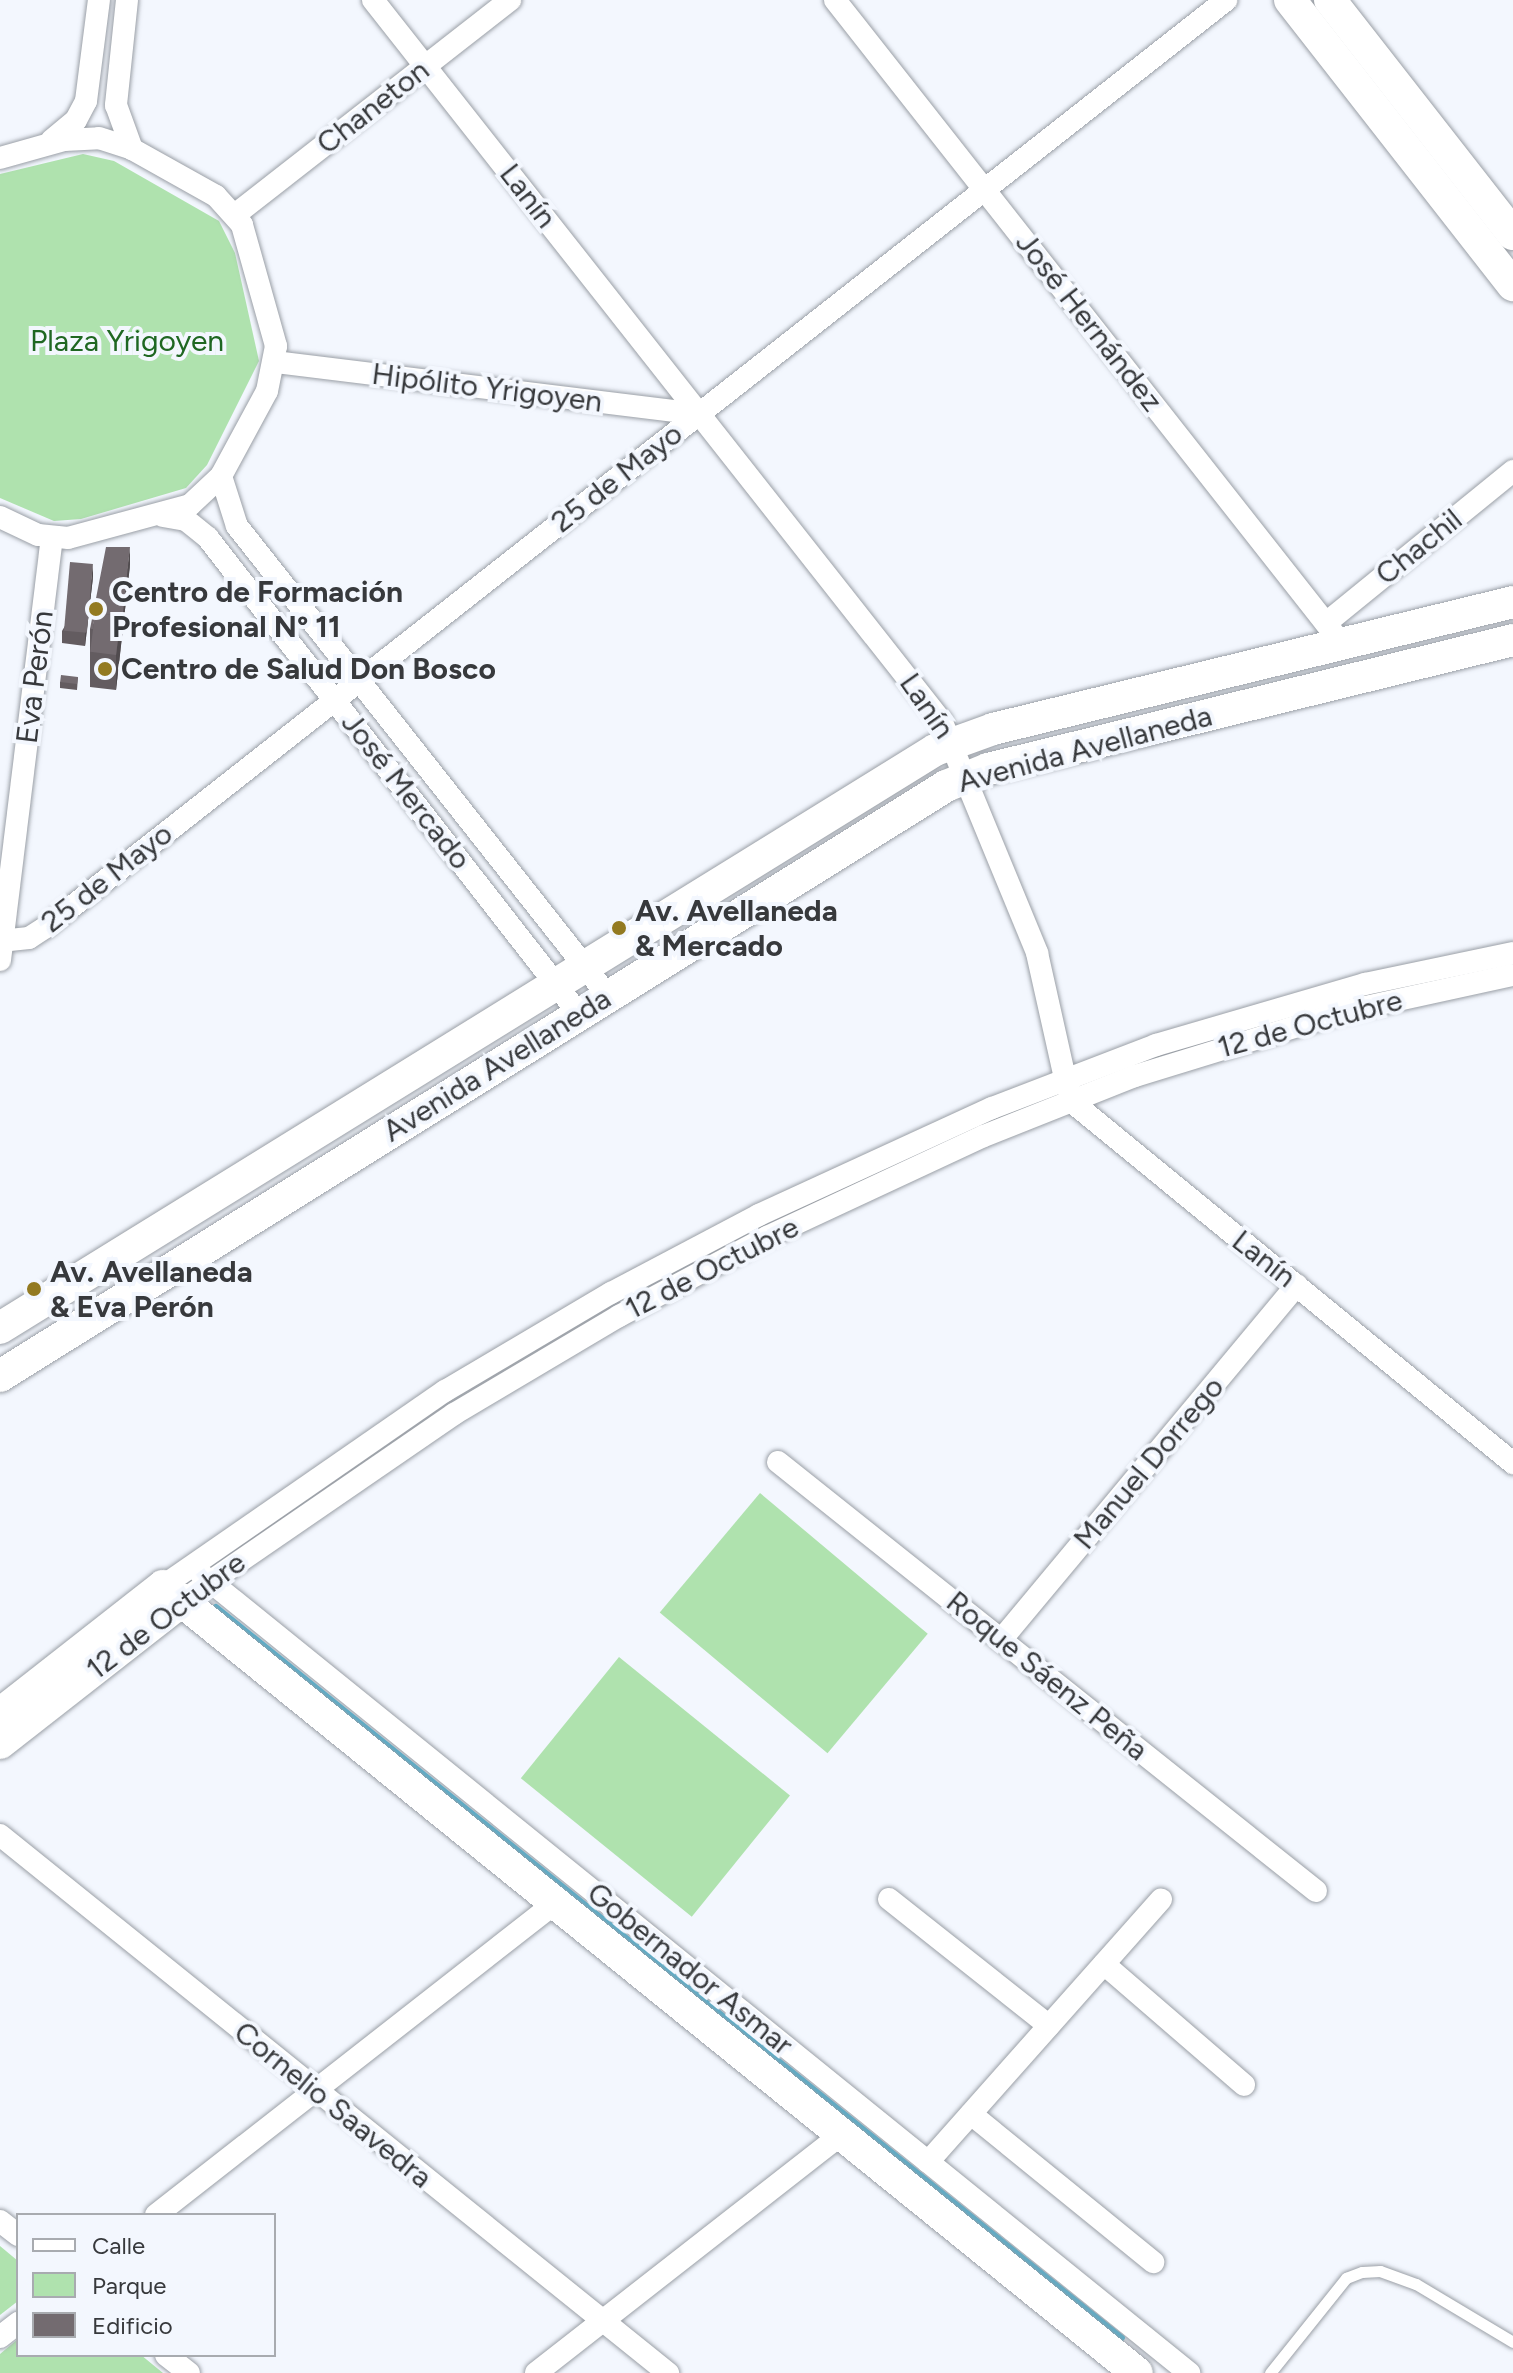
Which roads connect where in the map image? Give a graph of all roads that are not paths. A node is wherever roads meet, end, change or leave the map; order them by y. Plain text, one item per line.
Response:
1 (99, 0) edge
2 (127, 0) edge
3 (373, 0) edge
4 (510, 0) edge
5 (835, 0) edge
6 (1226, 0) edge
7 (1290, 0) edge
8 (1330, 0) edge
9 (425, 66) junction
10 (48, 143) junction
11 (132, 149) junction
12 (0, 158) edge
13 (985, 189) junction
14 (236, 214) junction
15 (1513, 234) edge
16 (1513, 285) edge
17 (275, 362) junction
18 (699, 414) junction
19 (1513, 471) edge
20 (221, 476) junction
21 (158, 515) junction
22 (0, 517) edge
23 (52, 537) junction
24 (1513, 602) edge
25 (1334, 633) junction
26 (1513, 640) edge
27 (1352, 680) junction
28 (359, 681) junction
29 (335, 700) junction
30 (954, 742) junction
31 (968, 777) junction
32 (1, 947) edge
33 (1513, 953) edge
34 (584, 966) junction
35 (1513, 975) edge
36 (555, 983) junction
37 (608, 996) junction
38 (579, 1014) junction
39 (1069, 1090) junction
40 (1297, 1285) junction
41 (0, 1328) edge
42 (0, 1376) edge
43 (778, 1462) dead end
44 (1513, 1463) edge
45 (191, 1566) junction
46 (210, 1581) junction
47 (172, 1594) junction
48 (1001, 1640) junction
49 (0, 1714) edge
50 (0, 1743) edge
51 (0, 1835) edge
52 (1316, 1891) dead end
53 (889, 1899) dead end
54 (1161, 1900) dead end
55 (555, 1903) junction
56 (1104, 1964) junction
57 (1049, 2026) junction
58 (1244, 2085) dead end
59 (315, 2091) junction
60 (971, 2114) junction
61 (842, 2134) junction
62 (928, 2162) junction
63 (159, 2213) edge
64 (0, 2221) edge
65 (16, 2233) edge
66 (1153, 2262) dead end
67 (603, 2321) junction
68 (16, 2325) edge
69 (0, 2337) edge
70 (1513, 2342) edge
71 (1155, 2345) junction
72 (169, 2357) edge
73 (1129, 2371) edge
74 (1186, 2372) edge
75 (189, 2373) edge
76 (536, 2373) edge
77 (668, 2373) edge
78 (1270, 2373) edge

1 - 10 street
2 - 11 street
3 - 9 street, Lanín
4 - 9 street, Chaneton
5 - 13 street, José Hernández
6 - 13 street, 25 de Mayo
7 - 16 street
8 - 15 street
9 - 14 street, Chaneton
9 - 18 street, Lanín
10 - 11 street
10 - 12 street
11 - 14 street
13 - 18 street, 25 de Mayo
13 - 25 street, José Hernández
14 - 17 street
17 - 18 street, Hipólito Yrigoyen
17 - 20 street
18 - 28 street, 25 de Mayo
18 - 30 street, Lanín
19 - 25 street, Chachil
20 - 21 street
20 - 28 street, José Mercado
21 - 23 street
21 - 29 street, José Mercado
22 - 23 street
23 - 32 street, Eva Perón
24 - 25 street, Avenida Avellaneda
25 - 27 street, José Hernández
25 - 30 street, Avenida Avellaneda
26 - 27 street, Avenida Avellaneda
27 - 31 street, Avenida Avellaneda
28 - 29 street, 25 de Mayo
28 - 34 street, José Mercado
29 - 32 street, 25 de Mayo
29 - 36 street, José Mercado
30 - 31 street, Lanín
30 - 34 street, Avenida Avellaneda
31 - 37 street, Avenida Avellaneda
31 - 39 street, Lanín
33 - 39 street, 12 de Octubre
34 - 36 street, Avenida Avellaneda
34 - 37 street, José Mercado
35 - 39 street, 12 de Octubre
36 - 38 street, José Mercado
36 - 41 street, Avenida Avellaneda
37 - 38 street, Avenida Avellaneda
38 - 42 street, Avenida Avellaneda
39 - 40 street, Lanín
39 - 45 street, 12 de Octubre
39 - 46 street, 12 de Octubre
40 - 44 street, Lanín
40 - 48 street, Manuel Dorrego
43 - 48 street, Roque Sáenz Peña
45 - 46 street, Gobernador Asmar
45 - 47 street, 12 de Octubre
46 - 47 street, 12 de Octubre
46 - 62 street, Gobernador Asmar
47 - 49 street, 12 de Octubre
47 - 50 street, 12 de Octubre
47 - 55 street, Gobernador Asmar
48 - 52 street, Roque Sáenz Peña
51 - 59 street, Cornelio Saavedra
53 - 57 street
54 - 56 street
55 - 59 street
55 - 61 street, Gobernador Asmar
56 - 57 street
56 - 58 street
57 - 60 street
59 - 63 street
59 - 67 street, Cornelio Saavedra
60 - 62 street
60 - 66 street
61 - 67 street
61 - 73 street, Gobernador Asmar
62 - 71 street, Gobernador Asmar
64 - 65 street
67 - 76 street
67 - 77 street, Cornelio Saavedra
68 - 69 street
70 - 78 lane
71 - 73 street
71 - 74 street, Gobernador Asmar
72 - 75 street

